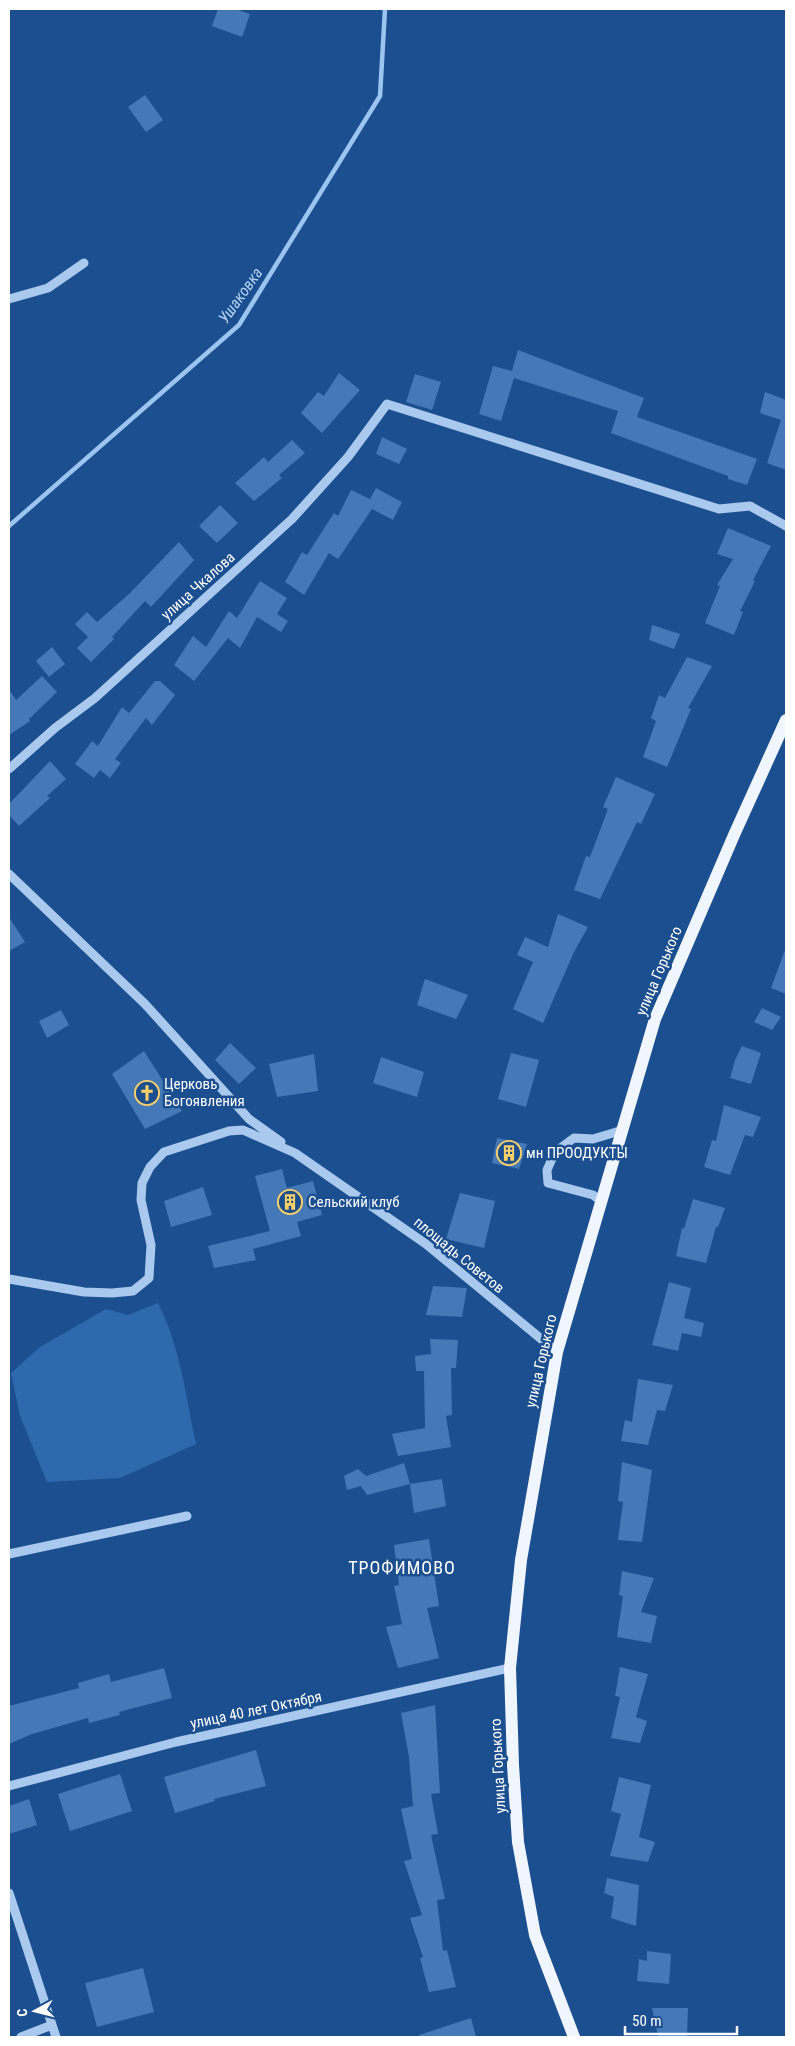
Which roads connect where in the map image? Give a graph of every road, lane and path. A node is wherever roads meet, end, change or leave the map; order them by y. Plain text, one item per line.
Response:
1 (84, 263) dead end
2 (9, 298) edge
3 (786, 526) edge
4 (786, 720) edge
5 (9, 769) edge
6 (9, 874) edge
7 (623, 1130) junction
8 (295, 1153) junction
9 (602, 1202) junction
10 (9, 1279) edge
11 (557, 1352) junction
12 (187, 1516) dead end
13 (9, 1554) edge
14 (510, 1668) junction
15 (9, 1786) edge
16 (9, 1893) edge
17 (52, 2025) junction
18 (21, 2037) edge
19 (56, 2037) edge
20 (574, 2037) edge

1 - 2 street
3 - 5 street, улица Чкалова
4 - 7 main road, улица Горького
6 - 8 street
7 - 9 main road, улица Горького
7 - 9 street
8 - 10 street, площадь Советов
8 - 11 street, площадь Советов
9 - 11 main road, улица Горького
11 - 14 main road, улица Горького
12 - 13 street
14 - 15 street, улица 40 лет Октября
14 - 20 main road, улица Горького
16 - 17 street
17 - 18 street
17 - 19 street

